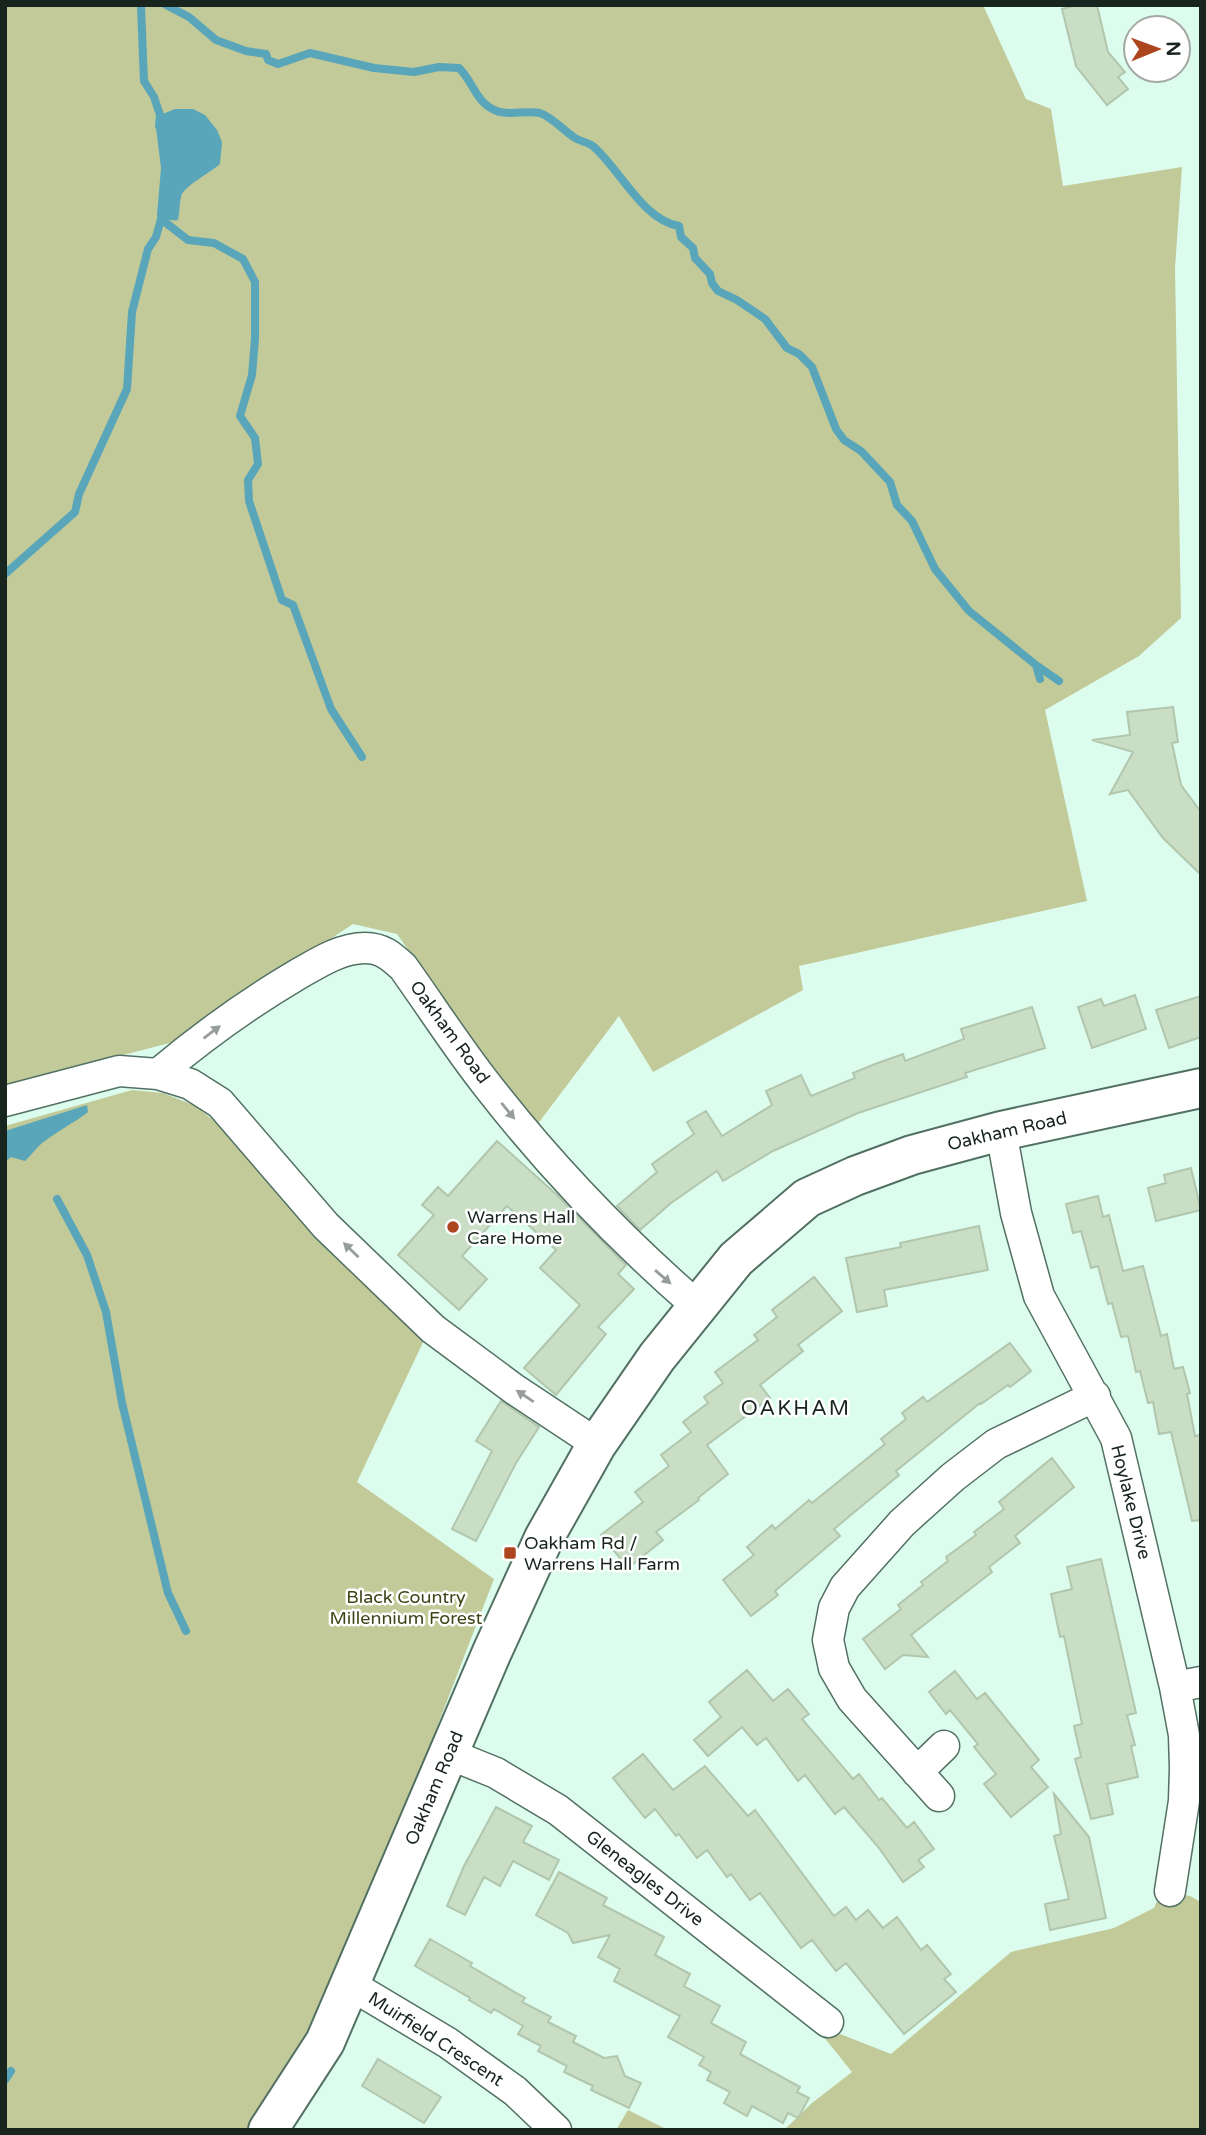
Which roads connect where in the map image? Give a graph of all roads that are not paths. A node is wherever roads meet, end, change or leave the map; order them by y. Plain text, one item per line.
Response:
1 (158, 1074) junction
2 (1201, 1088) edge
3 (5, 1101) edge
4 (1001, 1131) junction
5 (696, 1306) junction
6 (1095, 1396) junction
7 (597, 1444) junction
8 (1188, 1684) edge
9 (944, 1746) dead end
10 (449, 1754) junction
11 (917, 1772) junction
12 (939, 1796) dead end
13 (1170, 1891) dead end
14 (349, 1984) junction
15 (828, 2022) dead end
16 (551, 2128) edge
17 (268, 2130) edge

1 - 3 street
1 -> 5 street, Oakham Road
7 -> 1 street
2 - 4 street, Oakham Road
4 - 5 street, Oakham Road
4 - 6 street, Hoylake Drive
5 - 7 street, Oakham Road
6 - 8 street, Hoylake Drive
6 - 11 street
7 - 10 street, Oakham Road
8 - 13 street, Hoylake Drive
9 - 11 street
10 - 14 street, Oakham Road
10 - 15 street, Gleneagles Drive
11 - 12 street
14 - 16 street, Muirfield Crescent
14 - 17 street, Oakham Road

